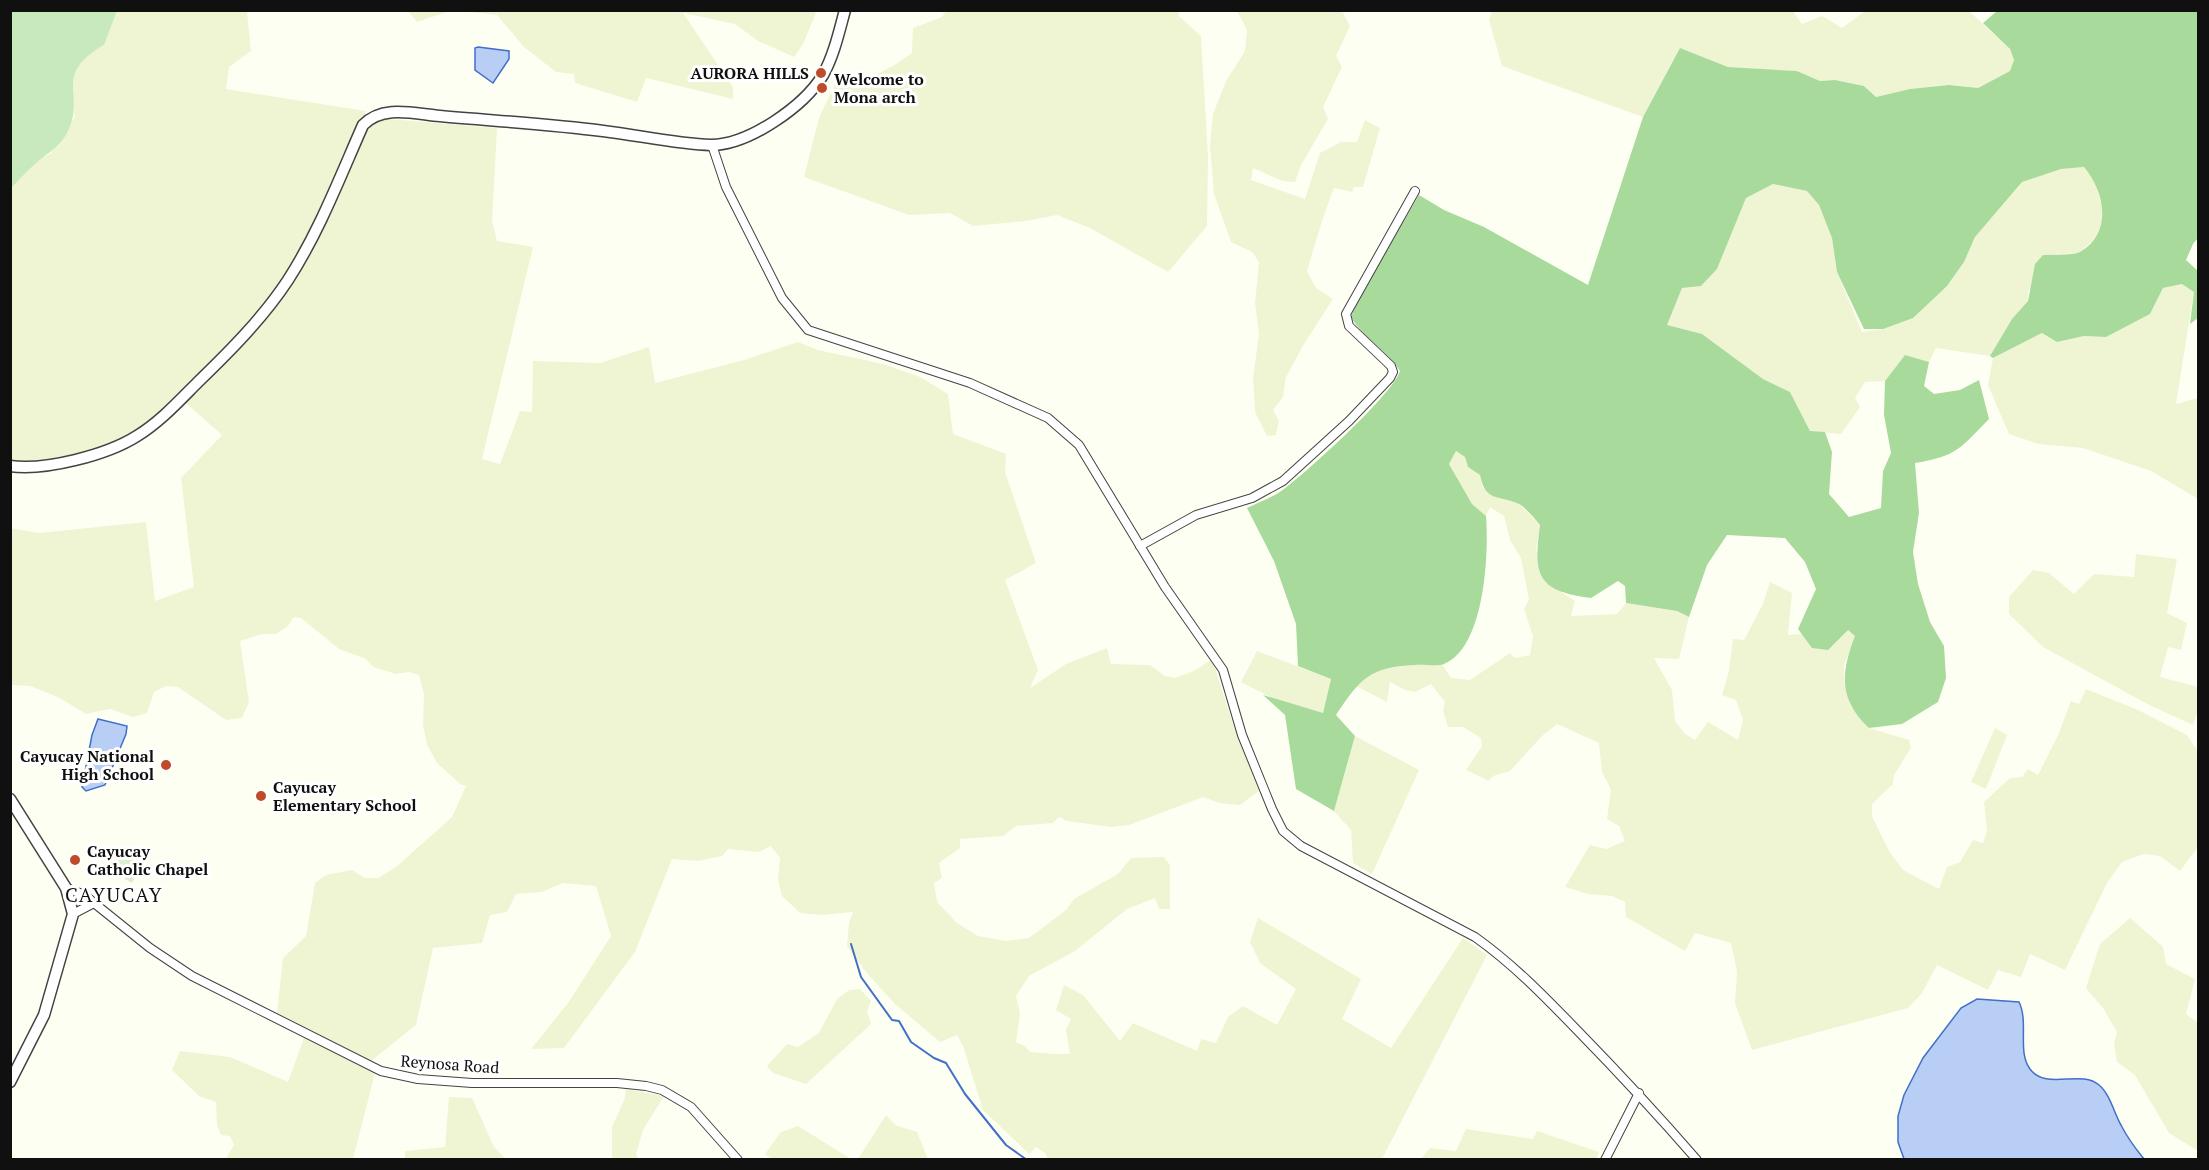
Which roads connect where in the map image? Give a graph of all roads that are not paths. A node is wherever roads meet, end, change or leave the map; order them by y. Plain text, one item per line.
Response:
1 (845, 10) edge
2 (712, 145) junction
3 (1415, 191) dead end
4 (10, 466) edge
5 (1140, 546) junction
6 (13, 803) edge
7 (66, 888) junction
8 (94, 903) junction
9 (73, 914) junction
10 (10, 1082) edge
11 (1638, 1092) junction
12 (738, 1160) edge
13 (1605, 1160) edge
14 (1698, 1160) edge

1 - 2 street
2 - 4 street
2 - 5 street
3 - 5 street
5 - 11 street
6 - 7 street
7 - 8 street, Reynosa Road
7 - 9 street
8 - 9 street
8 - 12 street, Reynosa Road
9 - 10 street
11 - 13 street
11 - 14 street

